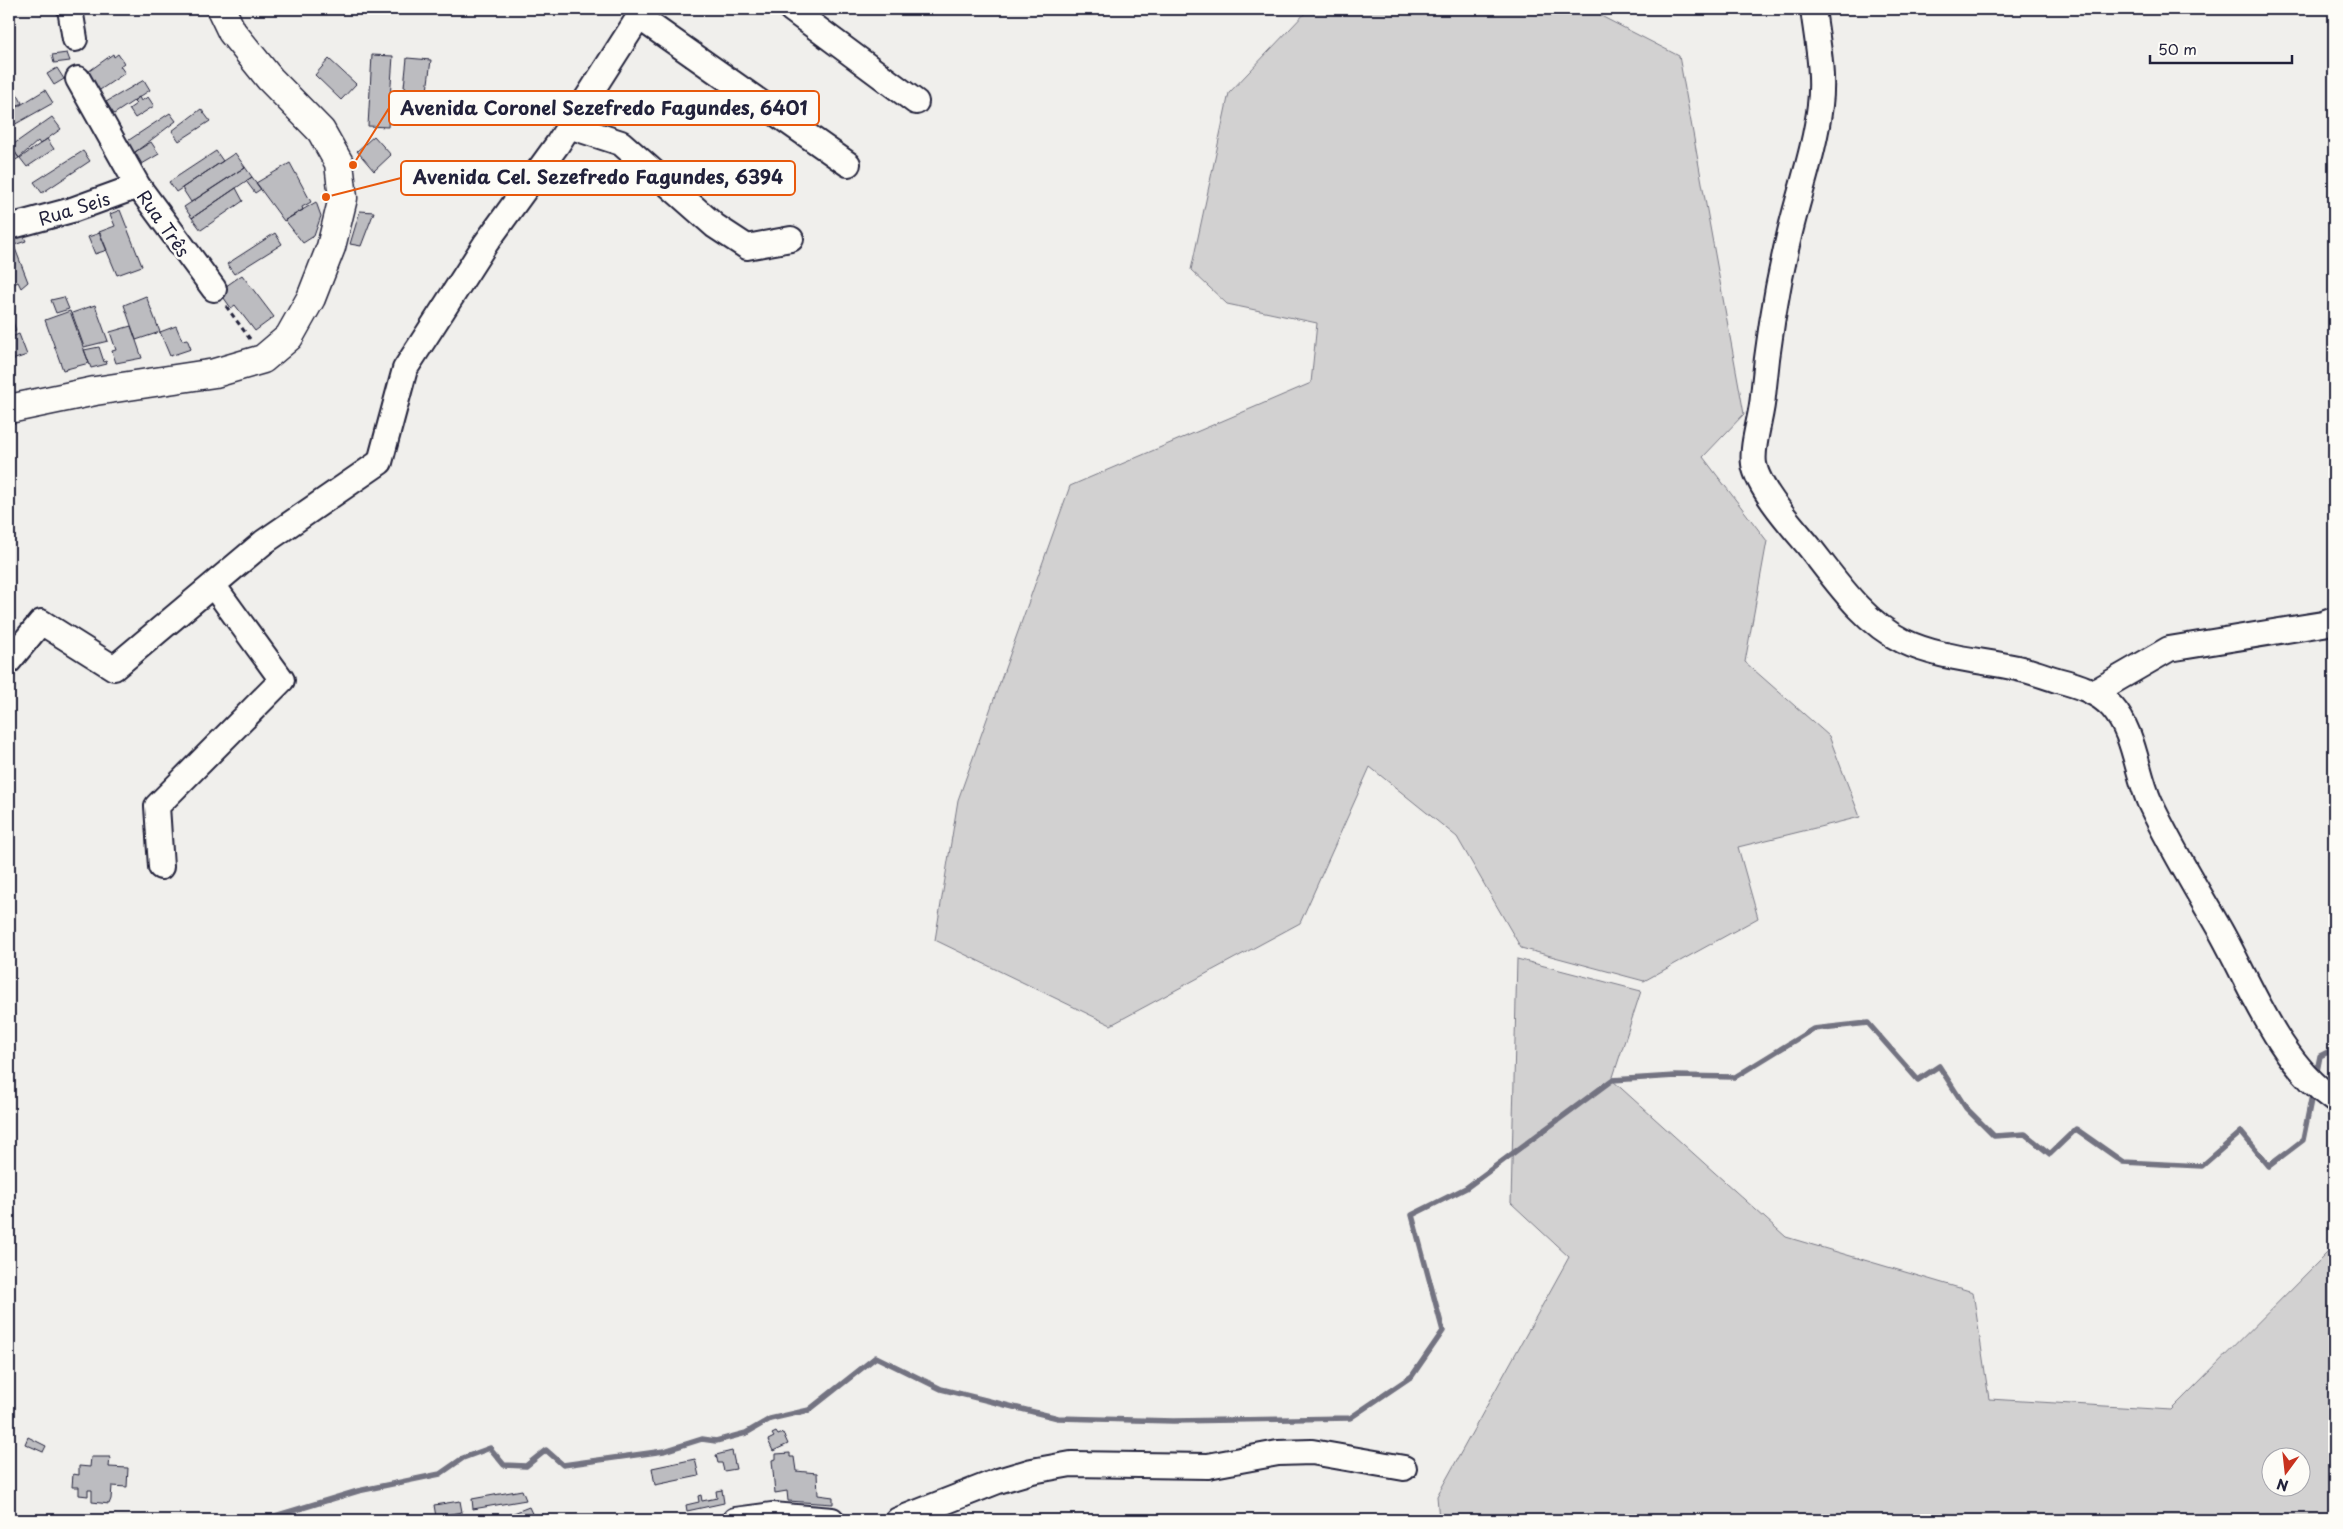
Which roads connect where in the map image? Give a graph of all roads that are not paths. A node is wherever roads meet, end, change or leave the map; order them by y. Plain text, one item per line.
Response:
1 (70, 9) edge
2 (221, 9) edge
3 (791, 9) edge
4 (1813, 9) edge
5 (641, 13) edge
6 (75, 39) dead end
7 (78, 80) dead end
8 (916, 102) dead end
9 (569, 126) junction
10 (848, 164) dead end
11 (138, 186) junction
12 (9, 226) edge
13 (791, 239) dead end
14 (214, 289) road end
15 (9, 409) edge
16 (213, 584) junction
17 (2334, 620) edge
18 (9, 662) edge
19 (2093, 693) junction
20 (162, 867) dead end
21 (2334, 1100) edge
22 (1404, 1468) dead end
23 (735, 1520) edge
24 (832, 1520) edge
25 (898, 1520) edge

1 - 6 street
2 - 15 main road
3 - 8 street
4 - 19 street
5 - 9 street
5 - 10 street
7 - 11 street, Rua Três
9 - 13 street
9 - 16 street
11 - 12 street, Rua Seis
11 - 14 street, Rua Três
16 - 18 street
16 - 20 street
17 - 19 street
19 - 21 street
22 - 25 street
23 - 24 street

